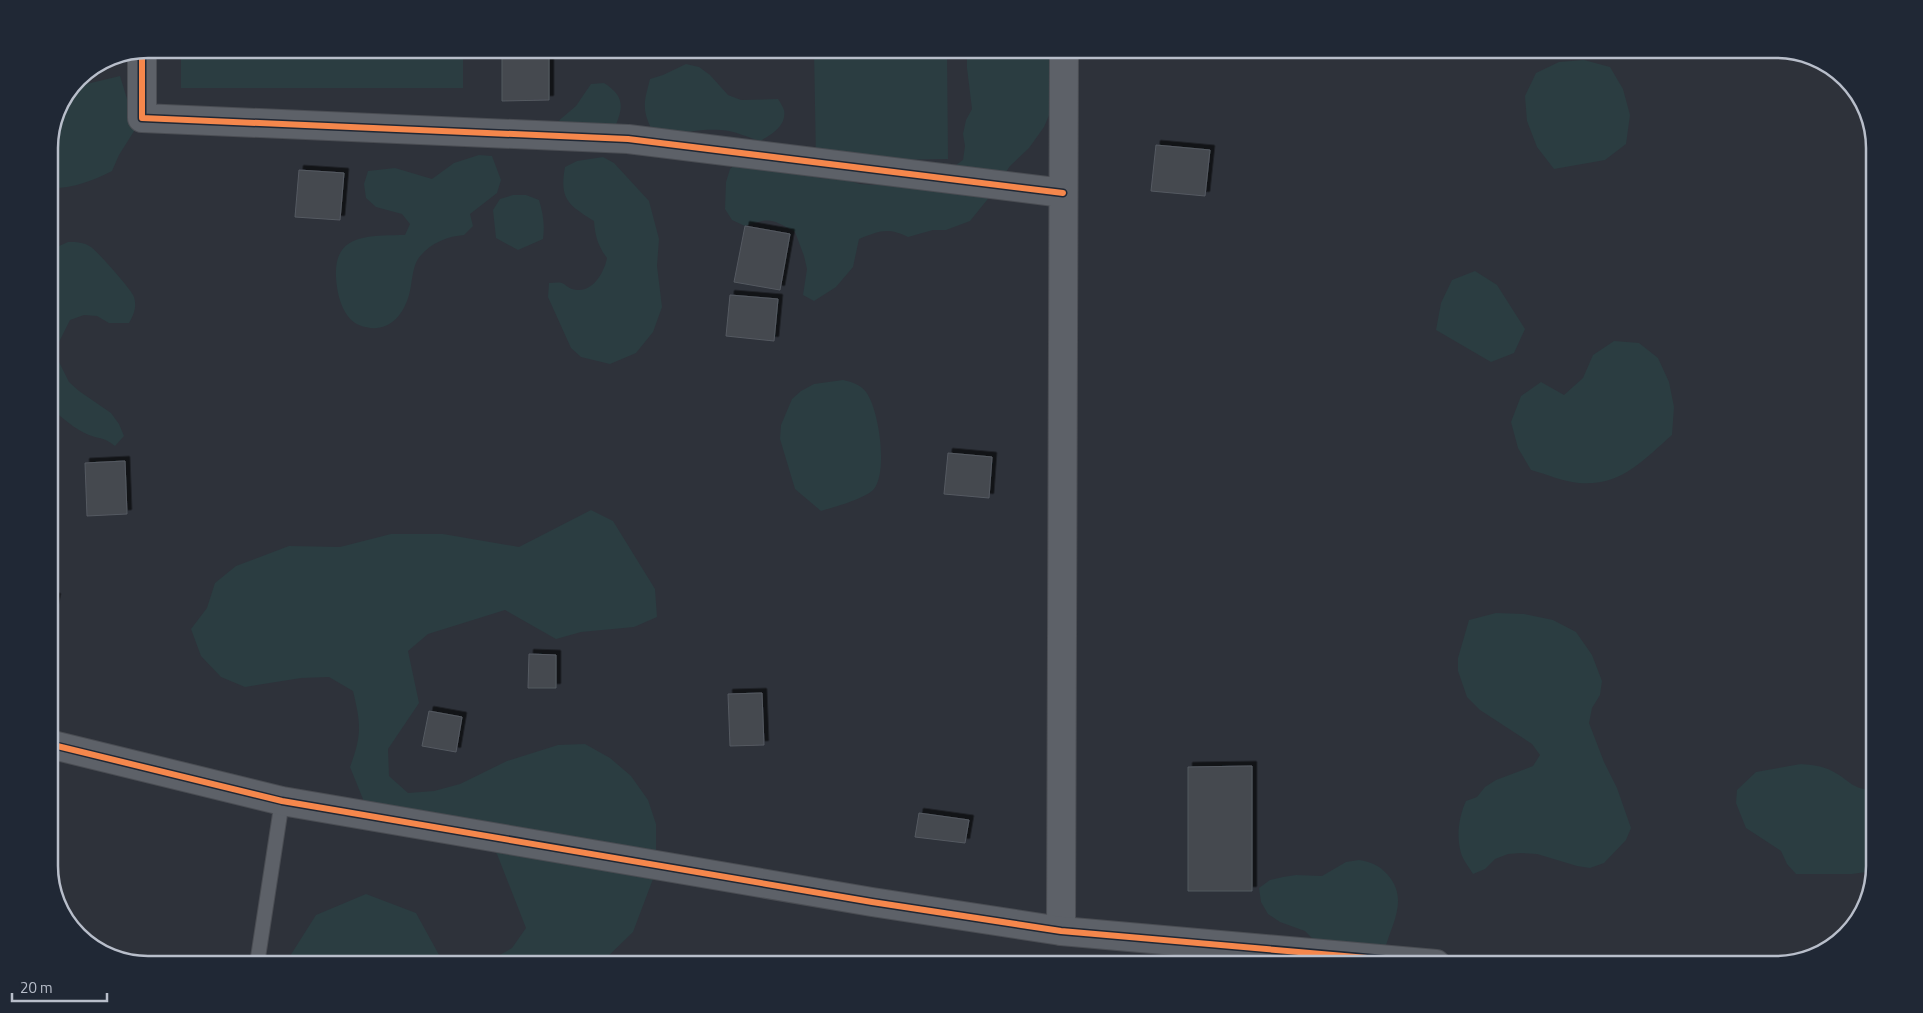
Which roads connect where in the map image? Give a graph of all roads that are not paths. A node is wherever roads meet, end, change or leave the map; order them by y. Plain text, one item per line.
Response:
1 (142, 58) edge
2 (1064, 58) edge
3 (1064, 193) junction
4 (58, 746) edge
5 (282, 801) junction
6 (1061, 931) junction
7 (258, 956) edge
8 (1345, 956) edge

1 - 3 street
2 - 3 street
3 - 6 street
4 - 5 street
5 - 6 street
5 - 7 lane
6 - 8 street

